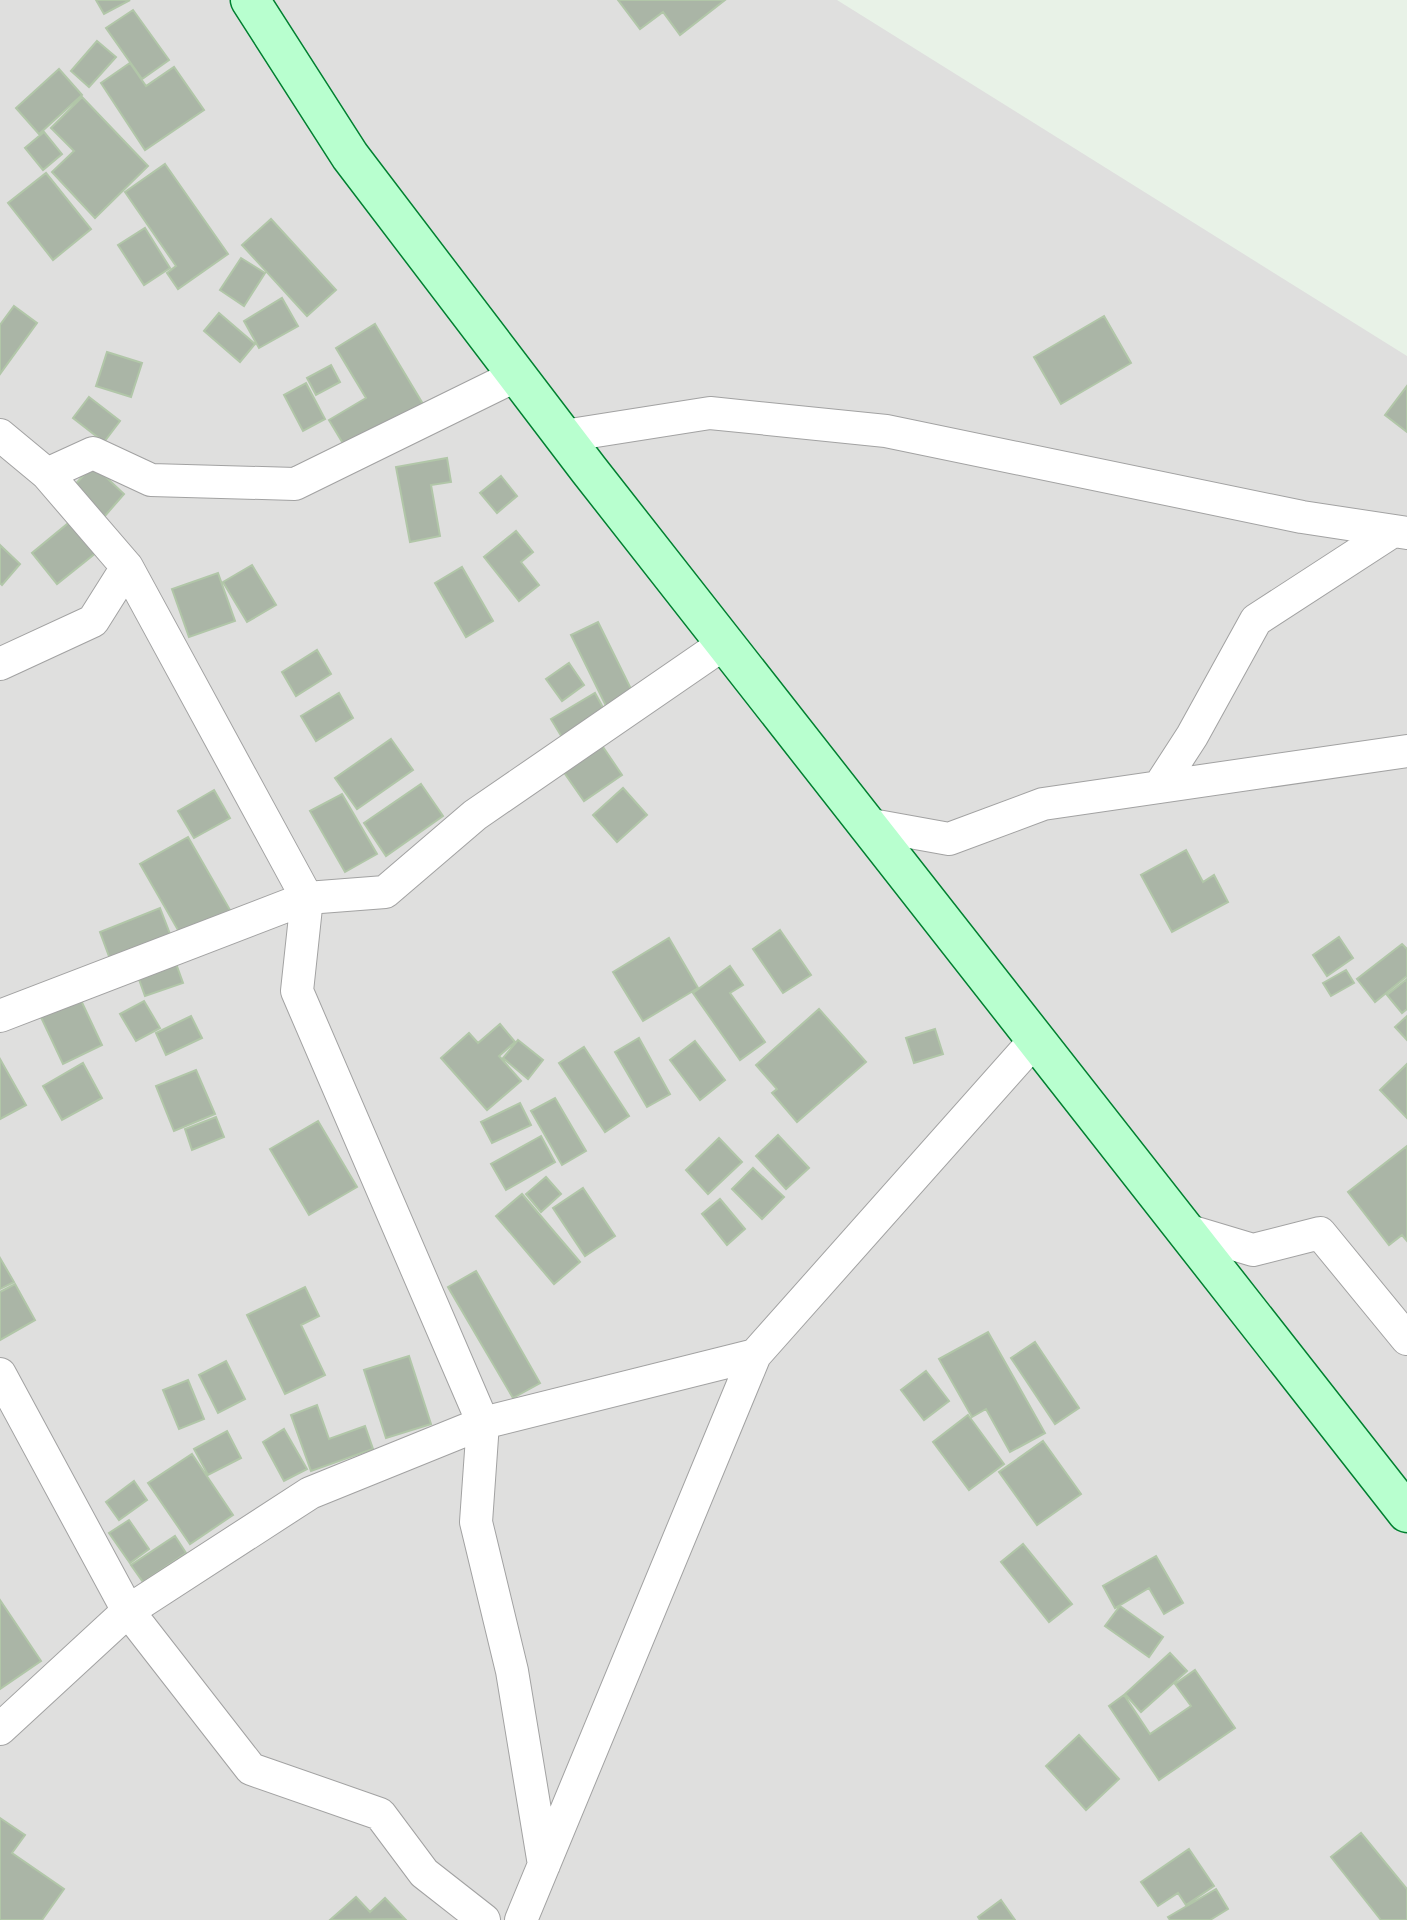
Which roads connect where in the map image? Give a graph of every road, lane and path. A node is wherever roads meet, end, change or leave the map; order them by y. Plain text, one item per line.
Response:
1 (250, 0) edge
2 (517, 375) junction
3 (0, 435) edge
4 (564, 436) junction
5 (47, 474) junction
6 (1400, 532) edge
7 (127, 566) junction
8 (725, 643) junction
9 (0, 664) edge
10 (1407, 751) edge
11 (1159, 787) junction
12 (866, 824) junction
13 (307, 898) junction
14 (0, 1016) edge
15 (1035, 1040) junction
16 (1183, 1229) junction
17 (1407, 1339) edge
18 (755, 1355) junction
19 (0, 1374) edge
20 (483, 1423) junction
21 (1407, 1513) edge
22 (128, 1611) junction
23 (0, 1728) edge
24 (544, 1865) junction
25 (484, 1920) edge
26 (521, 1920) edge

1 - 2 main road
2 - 4 main road
2 - 5 street
3 - 5 street
4 - 6 street
4 - 8 main road
5 - 7 street
6 - 11 street
7 - 9 street
7 - 13 street
8 - 12 main road
8 - 13 street
10 - 11 street
11 - 12 street
12 - 15 main road
13 - 14 street
13 - 20 street
15 - 16 main road
15 - 18 street
16 - 17 street
16 - 21 main road
18 - 20 street
18 - 24 street
19 - 22 street
20 - 22 street
20 - 24 street
22 - 23 street
22 - 25 street
24 - 26 street

